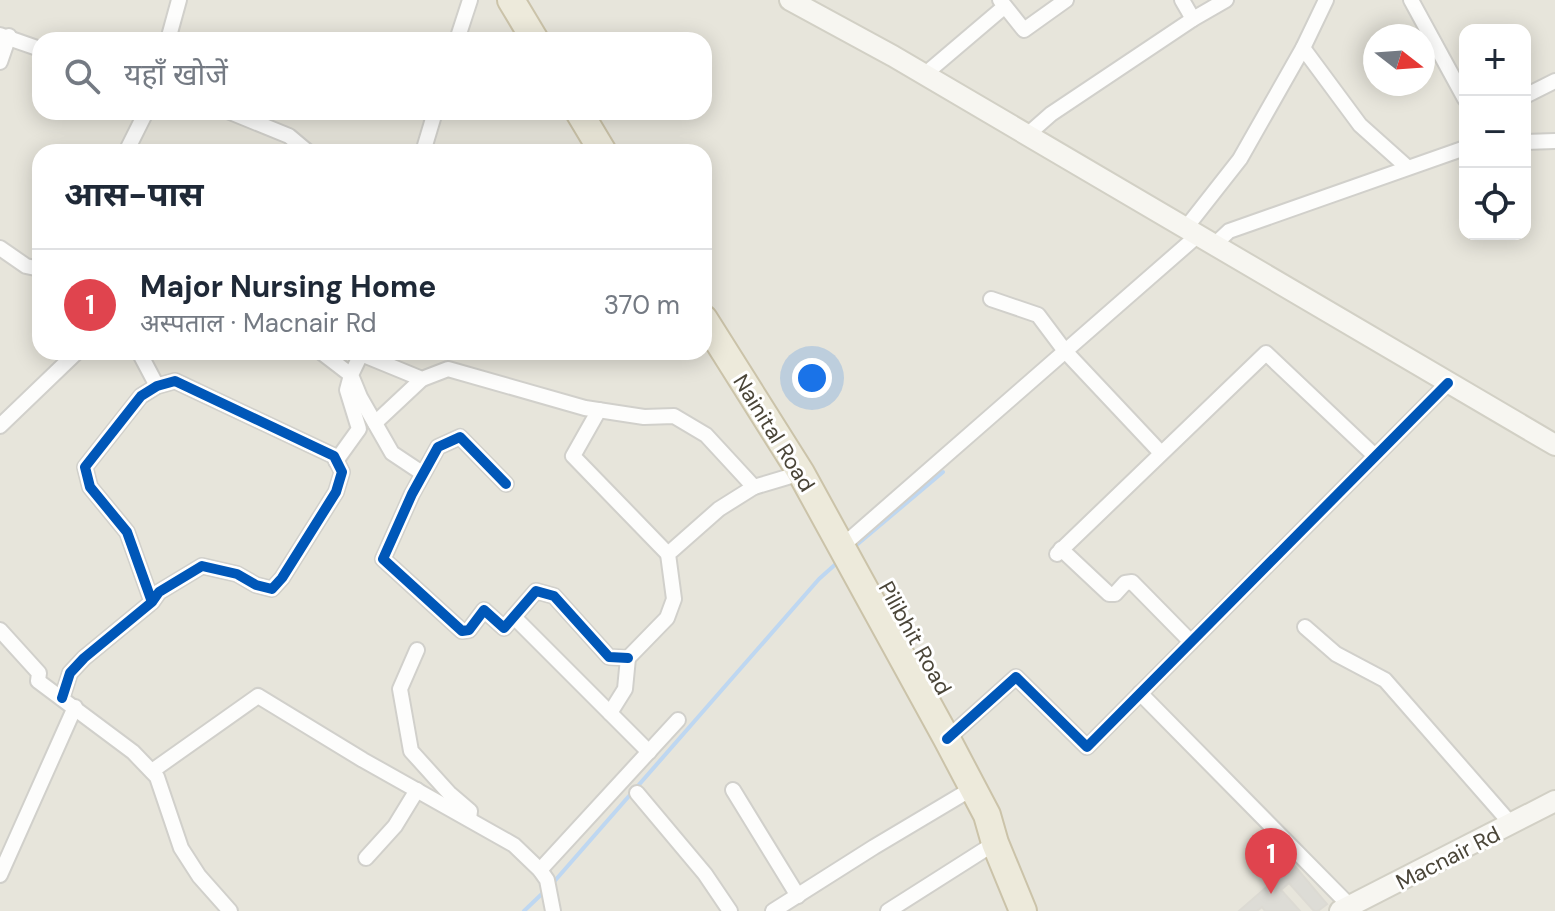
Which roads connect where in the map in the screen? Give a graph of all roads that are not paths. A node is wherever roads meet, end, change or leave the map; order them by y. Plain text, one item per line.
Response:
1 (179, 0) edge
2 (470, 0) edge
3 (511, 0) edge
4 (790, 0) edge
5 (1066, 0) edge
6 (1182, 0) edge
7 (1226, 0) edge
8 (1411, 0) edge
9 (1321, 3) edge
10 (1002, 4) edge
11 (1193, 19) junction
12 (170, 32) edge
13 (460, 32) edge
14 (530, 32) edge
15 (5, 36) edge
16 (32, 46) edge
17 (1303, 48) junction
18 (0, 62) edge
19 (924, 75) junction
20 (1555, 81) edge
21 (1531, 93) edge
22 (1463, 96) edge
23 (142, 120) edge
24 (250, 120) edge
25 (433, 120) edge
26 (584, 120) edge
27 (1026, 136) junction
28 (1555, 141) edge
29 (1531, 142) edge
30 (130, 144) edge
31 (298, 144) edge
32 (425, 144) edge
33 (598, 144) edge
34 (1459, 150) edge
35 (1407, 167) junction
36 (1198, 237) junction
37 (0, 248) edge
38 (32, 267) edge
39 (991, 299) dead end
40 (712, 332) edge
41 (1065, 351) junction
42 (69, 360) edge
43 (143, 360) edge
44 (331, 360) edge
45 (358, 360) edge
46 (378, 360) edge
47 (351, 375) junction
48 (422, 379) junction
49 (1448, 383) junction
50 (157, 386) junction
51 (599, 410) junction
52 (375, 423) junction
53 (0, 426) edge
54 (1555, 445) edge
55 (1161, 453) junction
56 (1375, 456) junction
57 (336, 461) junction
58 (422, 473) junction
59 (801, 473) junction
60 (506, 484) dead end
61 (754, 487) junction
62 (844, 552) junction
63 (668, 554) junction
64 (152, 602) junction
65 (515, 618) junction
66 (1305, 627) dead end
67 (0, 630) edge
68 (1191, 642) junction
69 (417, 650) dead end
70 (628, 658) junction
71 (1140, 693) junction
72 (62, 698) junction
73 (75, 707) junction
74 (610, 713) junction
75 (678, 720) dead end
76 (947, 739) junction
77 (649, 752) junction
78 (152, 771) junction
79 (973, 788) junction
80 (417, 790) junction
81 (733, 790) dead end
82 (637, 793) dead end
83 (1555, 801) edge
84 (469, 819) junction
85 (1512, 825) junction
86 (995, 843) junction
87 (366, 858) dead end
88 (0, 875) edge
89 (544, 875) junction
90 (798, 896) junction
91 (552, 903) edge
92 (1345, 909) edge
93 (230, 911) edge
94 (730, 911) edge
95 (773, 911) edge
96 (888, 911) edge
97 (1023, 911) edge

1 - 12 street
2 - 13 street
3 - 14 highway
4 - 19 main road
5 - 10 street
6 - 11 street
7 - 11 street
8 - 22 street
9 - 17 street
10 - 19 street
11 - 27 street
15 - 16 street
15 - 18 street
17 - 35 street
17 - 36 street
19 - 27 main road
20 - 21 street
23 - 30 street
24 - 31 street
25 - 32 street
26 - 33 highway
27 - 36 main road
28 - 29 street
34 - 35 street
35 - 36 street
36 - 41 street
36 - 49 main road
37 - 38 street
39 - 41 street
40 - 59 highway, Nainital Road
41 - 55 street
41 - 62 street
42 - 53 street
43 - 50 street
44 - 47 street
45 - 47 street
46 - 48 street
47 - 52 street
47 - 57 street
48 - 51 street
48 - 52 street
49 - 54 main road
49 - 56 street
50 - 57 street
50 - 64 street
51 - 61 street
51 - 63 street
52 - 58 street
55 - 56 street
55 - 68 street
56 - 68 street
57 - 64 street
58 - 60 street
58 - 65 street
59 - 61 street
59 - 62 highway, Nainital Road
61 - 63 street
62 - 76 highway, Pilibhit Road
63 - 70 street
64 - 72 street
65 - 70 street
65 - 74 street
66 - 85 street
67 - 72 street
68 - 71 street
69 - 84 street
70 - 74 street
71 - 76 street
71 - 92 street
72 - 73 street
73 - 78 street
73 - 88 street
74 - 77 street
75 - 77 street
76 - 79 highway, Pilibhit Road
77 - 89 street
78 - 80 street
78 - 93 street
79 - 86 highway, Pilibhit Road
79 - 90 street
80 - 84 street
80 - 87 street
81 - 90 street
82 - 94 street
83 - 85 main road, Macnair Rd
84 - 89 street
85 - 92 main road, Macnair Rd
86 - 96 street
86 - 97 highway, Pilibhit Road
89 - 91 street
90 - 95 street

